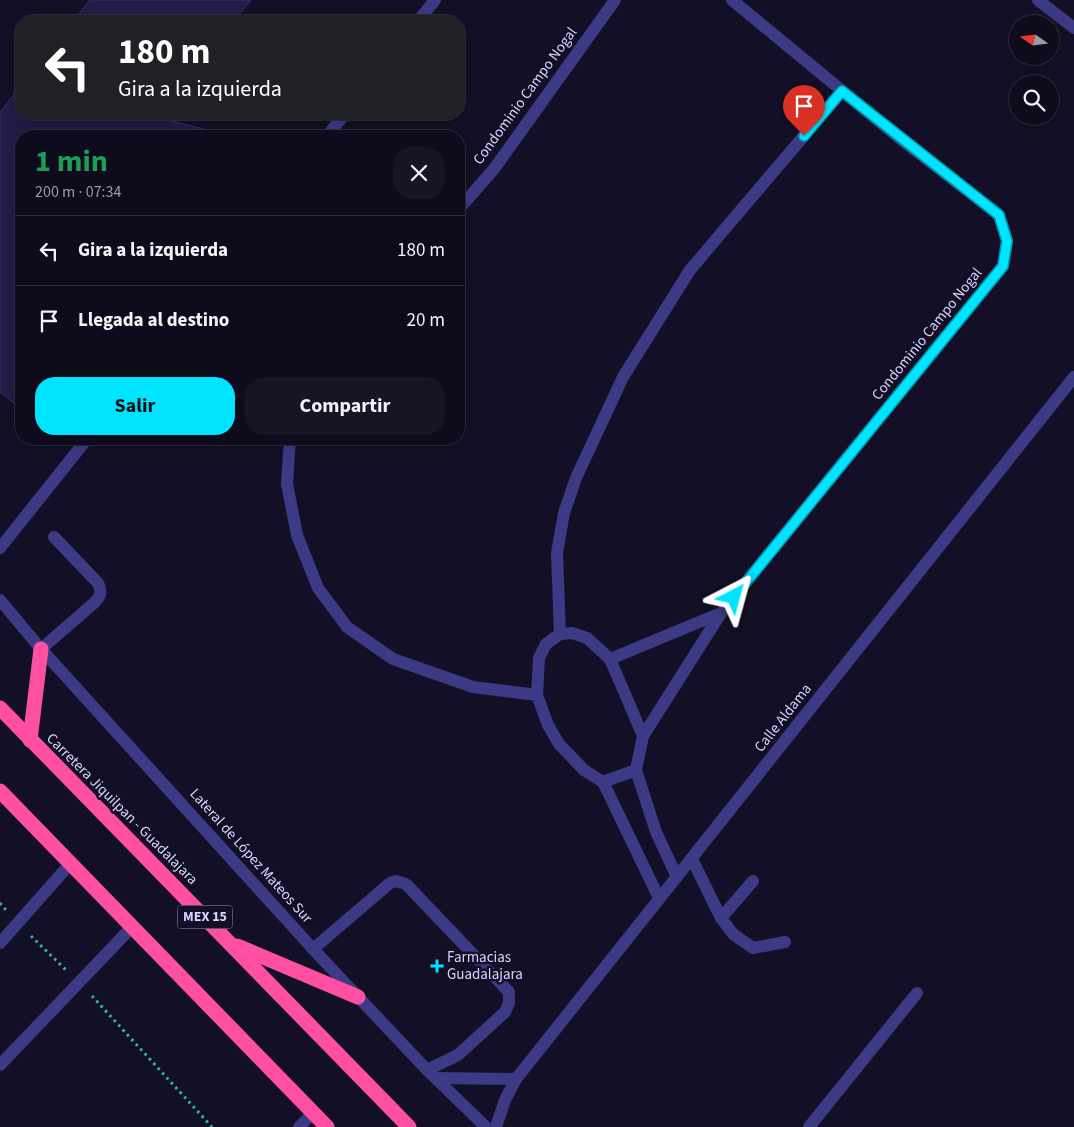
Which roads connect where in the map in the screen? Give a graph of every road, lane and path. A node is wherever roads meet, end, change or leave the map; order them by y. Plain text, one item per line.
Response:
1 (435, 0) edge
2 (615, 0) edge
3 (732, 0) edge
4 (1038, 0) edge
5 (423, 15) edge
6 (1074, 28) edge
7 (842, 91) junction
8 (340, 120) edge
9 (332, 130) edge
10 (465, 202) edge
11 (1074, 377) edge
12 (82, 445) edge
13 (290, 445) edge
14 (54, 537) dead end
15 (0, 548) edge
16 (0, 600) edge
17 (722, 612) junction
18 (560, 634) junction
19 (41, 649) junction
20 (610, 659) junction
21 (536, 695) junction
22 (0, 708) edge
23 (644, 736) junction
24 (30, 740) junction
25 (636, 770) junction
26 (602, 782) junction
27 (0, 791) edge
28 (692, 859) junction
29 (70, 864) junction
30 (677, 877) junction
31 (753, 882) dead end
32 (659, 898) junction
33 (0, 903) edge
34 (721, 918) junction
35 (18, 923) junction
36 (132, 927) junction
37 (785, 942) dead end
38 (0, 943) edge
39 (230, 943) junction
40 (313, 949) junction
41 (80, 983) junction
42 (917, 992) dead end
43 (358, 996) junction
44 (0, 1065) edge
45 (432, 1074) junction
46 (516, 1078) junction
47 (313, 1113) junction
48 (212, 1127) edge
49 (299, 1127) edge
50 (327, 1127) edge
51 (409, 1127) edge
52 (486, 1127) edge
53 (496, 1127) edge
54 (808, 1127) edge

1 - 5 street
2 - 10 street, Condominio Campo Nogal
3 - 7 street, Condominio Campo Nogal
4 - 6 street
7 - 17 street, Condominio Campo Nogal
7 - 18 street
8 - 9 street
11 - 28 street, Calle Aldama
12 - 15 street
13 - 21 street
14 - 19 street
16 - 19 street, Lateral de López Mateos Sur
17 - 20 street, Condominio Campo Nogal
17 - 23 street, Condominio Campo Nogal
18 - 20 street
18 - 21 street
19 - 24 highway
19 - 40 street, Lateral de López Mateos Sur
20 - 23 street
21 - 26 street
22 - 24 highway, Carretera Jiquilpan - Guadalajara / MEX 15
23 - 25 street, Condominio Campo Nogal
24 - 39 highway, Carretera Jiquilpan - Guadalajara / MEX 15
25 - 26 street
25 - 30 street
26 - 32 street
27 - 29 highway
28 - 30 street, Calle Aldama
28 - 34 street
29 - 35 street
29 - 36 highway
30 - 32 street, Calle Aldama
31 - 34 street
32 - 46 street, Calle Aldama
33 - 35 path
34 - 37 street
35 - 38 street
35 - 41 path
36 - 41 street
36 - 47 highway
39 - 43 highway
39 - 51 highway, Carretera Jiquilpan - Guadalajara / MEX 15
40 - 43 street, Lateral de López Mateos Sur
40 - 45 street
41 - 44 street
41 - 48 path
42 - 54 street
43 - 45 street, Lateral de López Mateos Sur
45 - 46 street
45 - 52 street, Lateral de López Mateos Sur
46 - 53 street, Calle Aldama
47 - 49 street
47 - 50 highway

